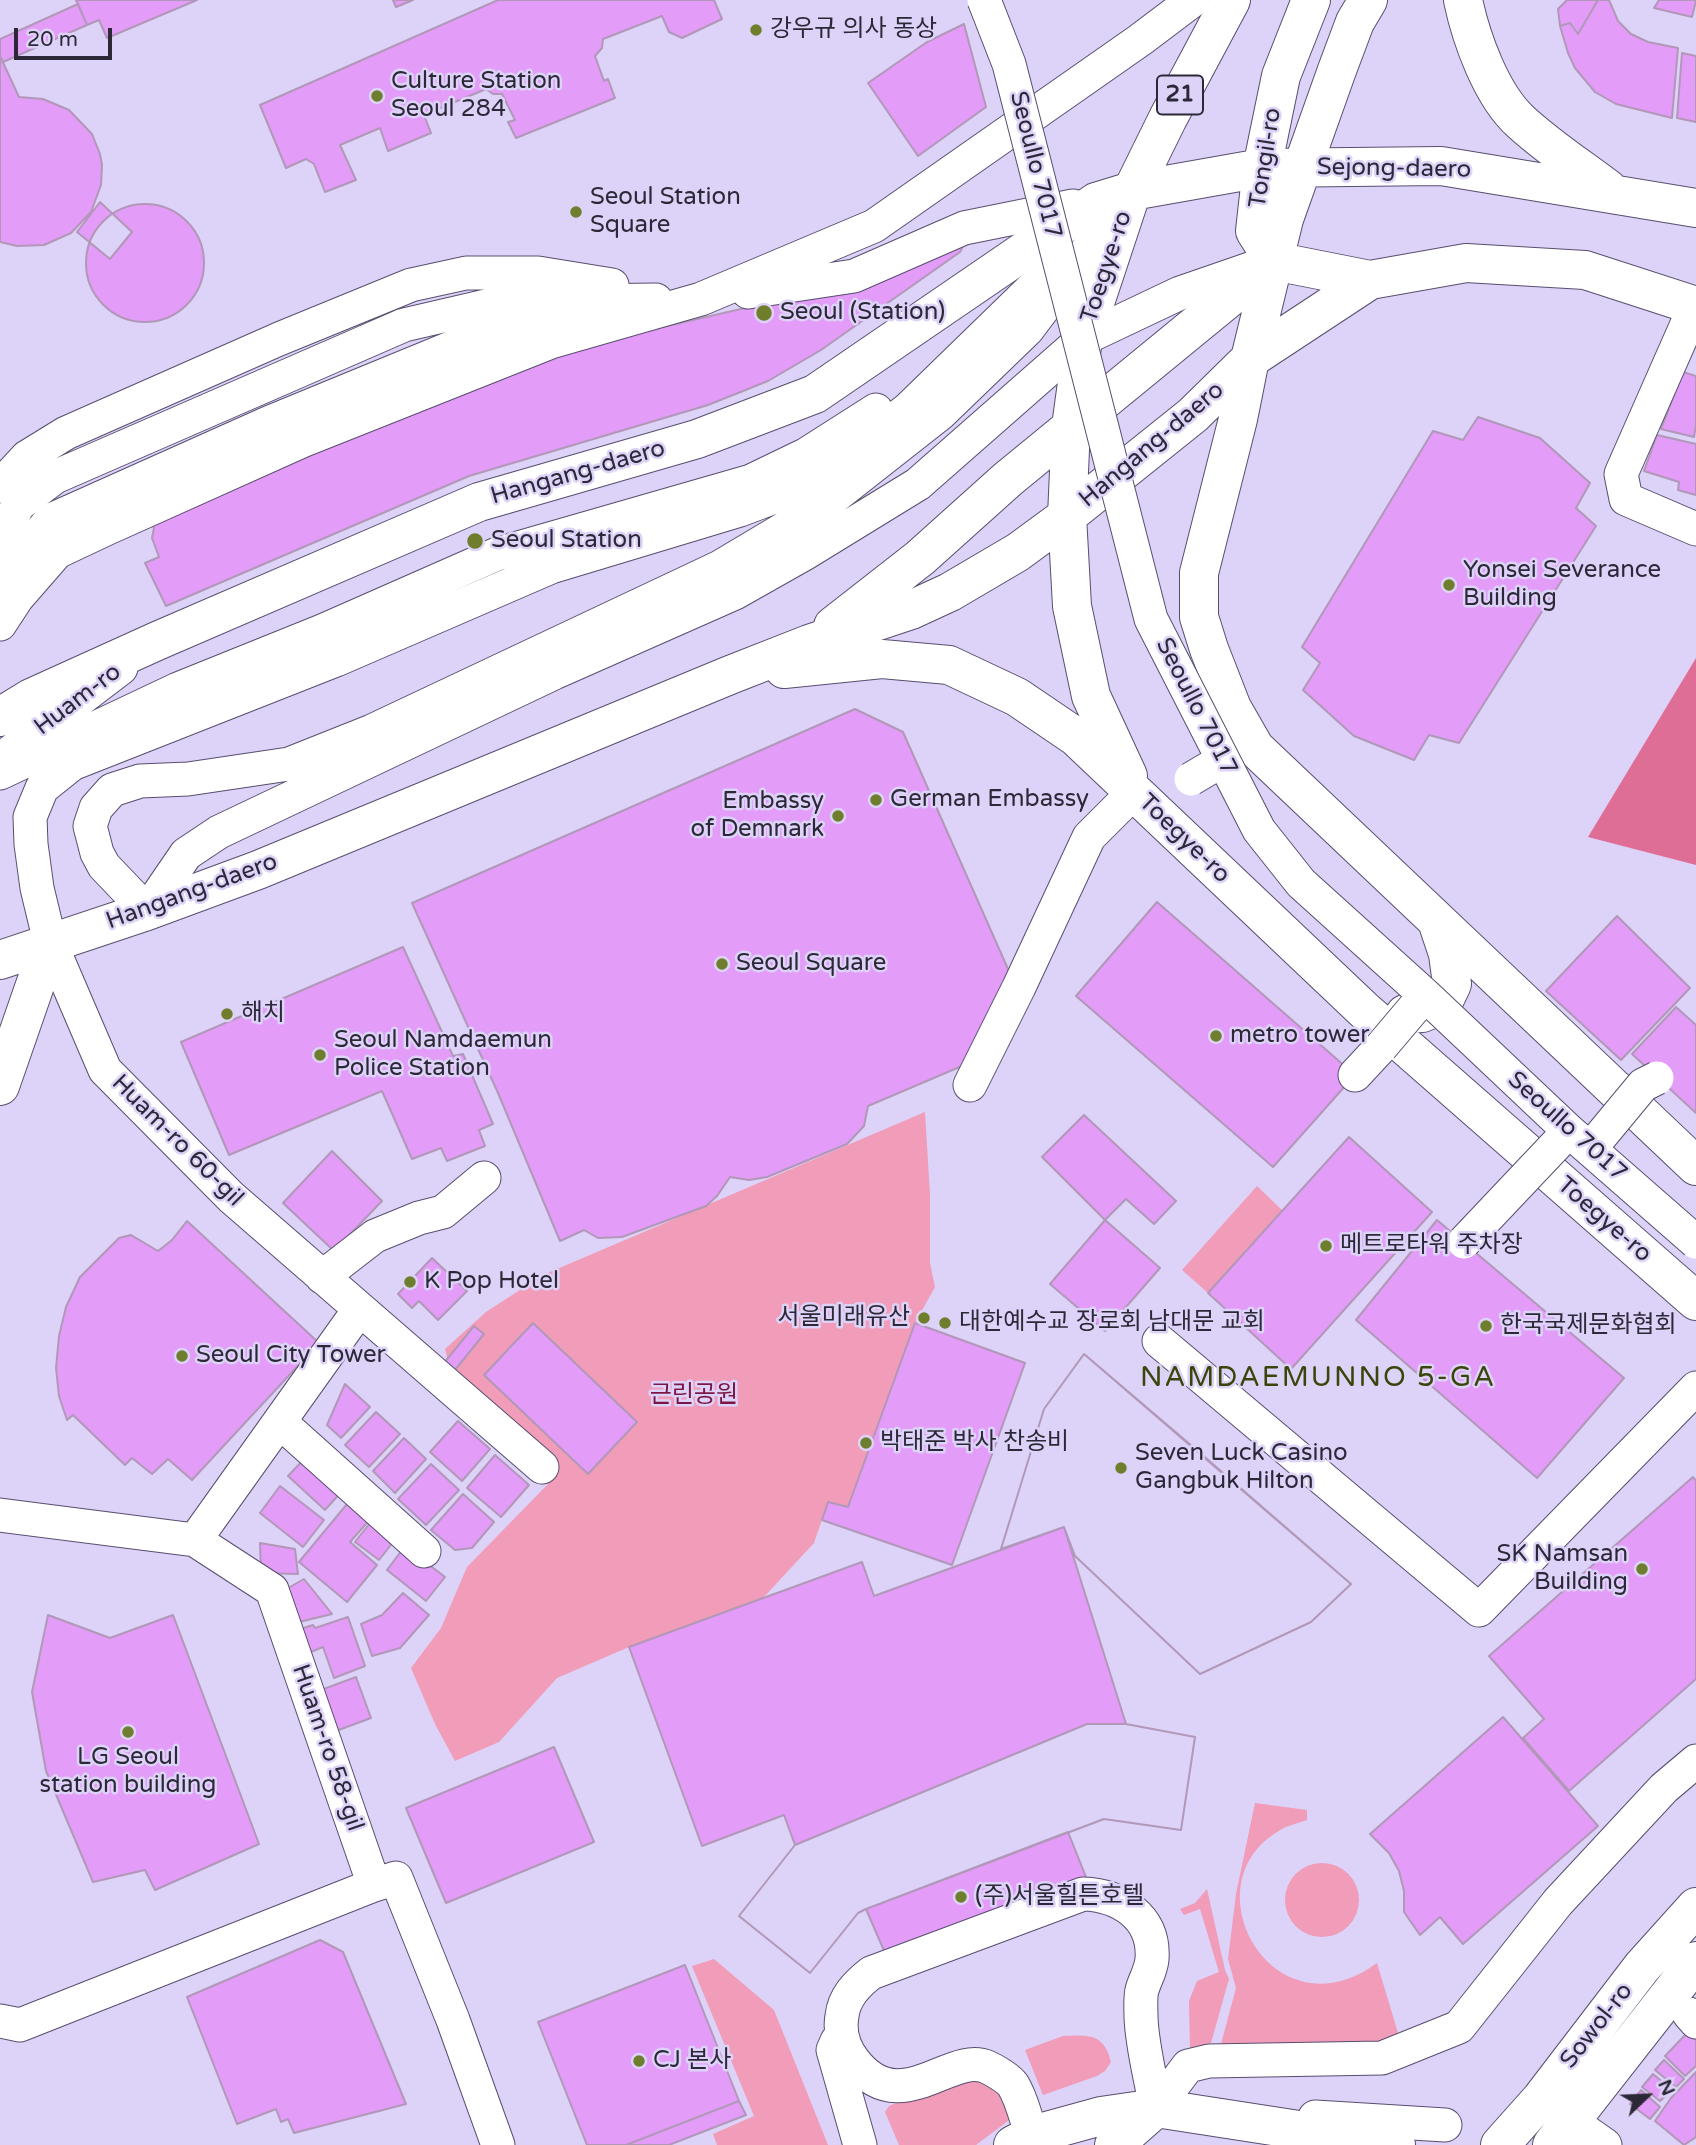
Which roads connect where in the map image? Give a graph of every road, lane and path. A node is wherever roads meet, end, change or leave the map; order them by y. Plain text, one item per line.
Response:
1 (984, 0) edge
2 (1193, 0) edge
3 (1231, 0) edge
4 (1311, 0) edge
5 (1368, 0) edge
6 (1463, 0) edge
7 (1300, 167) junction
8 (1262, 168) junction
9 (1132, 191) junction
10 (1612, 192) junction
11 (1096, 202) junction
12 (1696, 208) edge
13 (1696, 221) edge
14 (1274, 261) junction
15 (1370, 280) junction
16 (701, 299) junction
17 (1696, 306) edge
18 (990, 331) junction
19 (1083, 339) junction
20 (1250, 359) junction
21 (198, 376) junction
22 (264, 386) junction
23 (1072, 427) junction
24 (0, 486) edge
25 (1068, 516) junction
26 (1696, 529) edge
27 (0, 541) edge
28 (0, 592) edge
29 (0, 624) edge
30 (157, 640) junction
31 (808, 644) junction
32 (730, 675) junction
33 (0, 717) edge
34 (0, 760) edge
35 (1223, 760) junction
36 (0, 774) edge
37 (1191, 779) dead end
38 (1135, 791) junction
39 (147, 911) junction
40 (1437, 921) junction
41 (0, 940) edge
42 (50, 942) junction
43 (0, 960) edge
44 (1424, 995) junction
45 (1364, 1010) junction
46 (1355, 1075) dead end
47 (1657, 1078) dead end
48 (970, 1085) dead end
49 (0, 1086) edge
50 (1580, 1140) junction
51 (1696, 1166) edge
52 (484, 1178) dead end
53 (1464, 1242) dead end
54 (1696, 1242) edge
55 (322, 1277) junction
56 (1696, 1301) edge
57 (359, 1310) junction
58 (1159, 1341) dead end
59 (1696, 1388) edge
60 (279, 1422) junction
61 (542, 1467) dead end
62 (0, 1515) edge
63 (195, 1540) junction
64 (424, 1551) dead end
65 (1696, 1761) edge
66 (374, 1885) junction
67 (1696, 1907) edge
68 (1696, 1961) edge
69 (0, 2021) edge
70 (842, 2033) junction
71 (1541, 2099) junction
72 (1156, 2108) junction
73 (1562, 2134) edge
74 (1437, 2135) edge
75 (1022, 2140) edge
76 (498, 2145) edge
77 (860, 2145) edge
78 (1114, 2145) edge
79 (1396, 2145) edge
80 (1500, 2145) edge
81 (1605, 2145) edge

1 - 35 street, Seoullo 7017, bridge
2 - 16 street
3 - 9 main road, 21
4 - 8 main road, Tongil-ro
5 - 7 main road, Tongil-ro
6 - 10 main road
7 - 8 main road, Sejong-daero
7 - 10 main road, Sejong-daero
7 - 14 main road
8 - 9 main road, Sejong-daero
8 - 14 main road, Tongil-ro
9 - 11 main road, Hangang-daero
9 - 18 street
9 - 19 main road, Toegye-ro
9 - 39 street
10 - 12 main road, Sejong-daero
10 - 13 street
11 - 16 street
11 - 30 main road, Hangang-daero
14 - 15 main road
14 - 19 street
14 - 20 main road
14 - 23 main road, Hangang-daero
15 - 17 main road
15 - 20 main road, Hangang-daero
16 - 21 street
16 - 22 street
16 - 28 street
16 - 29 street
17 - 26 street
18 - 36 street
18 - 42 street, Huam-ro 60-gil
19 - 23 main road, Toegye-ro
19 - 39 street
20 - 25 main road, Hangang-daero
20 - 40 main road
21 - 22 street
21 - 24 street
22 - 27 street
23 - 25 main road, Toegye-ro
23 - 31 main road, Hangang-daero
25 - 31 main road, Hangang-daero
25 - 38 main road, Toegye-ro
30 - 33 main road, Hangang-daero
30 - 34 street, Huam-ro
31 - 32 main road, Hangang-daero
32 - 38 main road
32 - 39 main road, Hangang-daero
35 - 37 street, bridge
35 - 44 street, Seoullo 7017, bridge
38 - 45 main road, Toegye-ro
38 - 48 street
39 - 42 main road, Hangang-daero
40 - 45 main road
40 - 51 main road
41 - 42 main road
42 - 43 main road, Hangang-daero
42 - 49 main road
42 - 55 street, Huam-ro 60-gil
44 - 46 street, bridge
44 - 50 street, Seoullo 7017, bridge
45 - 56 main road, Toegye-ro
47 - 50 street, bridge
50 - 53 street, bridge
50 - 54 street, Seoullo 7017, bridge
52 - 55 street
55 - 57 street, Huam-ro 60-gil
57 - 60 street
57 - 61 street, Huam-ro 60-gil
58 - 59 street
60 - 63 street
60 - 64 street
62 - 63 street, Huam-ro 58-gil
63 - 66 street, Huam-ro 58-gil
65 - 72 street
66 - 69 street
66 - 76 street
67 - 71 main road, Sowol-ro
68 - 73 main road, Sowol-ro
70 - 72 street
70 - 75 street
70 - 77 street
71 - 73 street
71 - 80 main road, Sowol-ro
72 - 74 street
72 - 75 main road
72 - 78 main road
72 - 79 main road
73 - 81 street

